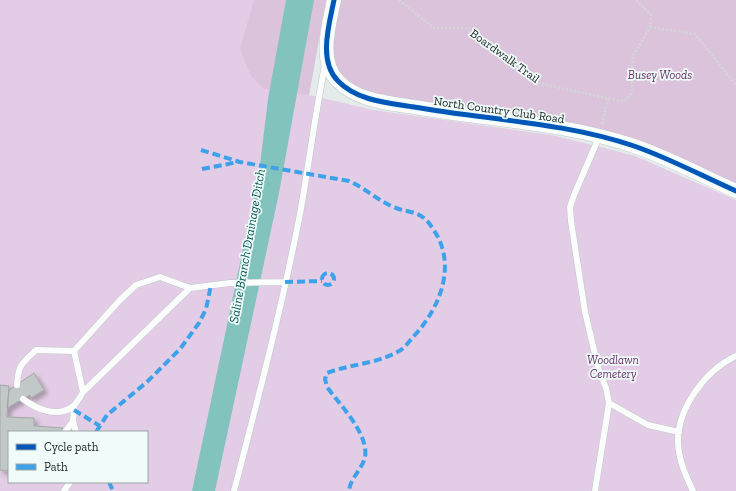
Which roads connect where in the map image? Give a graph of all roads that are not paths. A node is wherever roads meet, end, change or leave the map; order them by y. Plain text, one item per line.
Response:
1 (334, 0) edge
2 (327, 56) junction
3 (599, 137) junction
4 (736, 192) edge
5 (285, 282) junction
6 (190, 288) junction
7 (74, 351) junction
8 (736, 356) edge
9 (17, 385) dead end
10 (83, 392) junction
11 (23, 399) dead end
12 (609, 403) junction
13 (74, 406) junction
14 (73, 421) junction
15 (66, 431) edge
16 (76, 431) edge
17 (679, 432) junction
18 (234, 491) edge
19 (594, 491) edge
20 (693, 491) edge

1 - 2 street, North Country Club Road
2 - 3 street, North Country Club Road
2 - 5 lane
3 - 4 street, North Country Club Road
3 - 12 lane
5 - 6 lane
5 - 18 lane
6 - 7 lane
6 - 10 lane
7 - 9 lane
7 - 10 lane
8 - 17 lane
10 - 13 lane
11 - 13 lane
12 - 17 lane
12 - 19 lane
13 - 14 lane
14 - 15 lane
14 - 16 lane
17 - 20 lane

